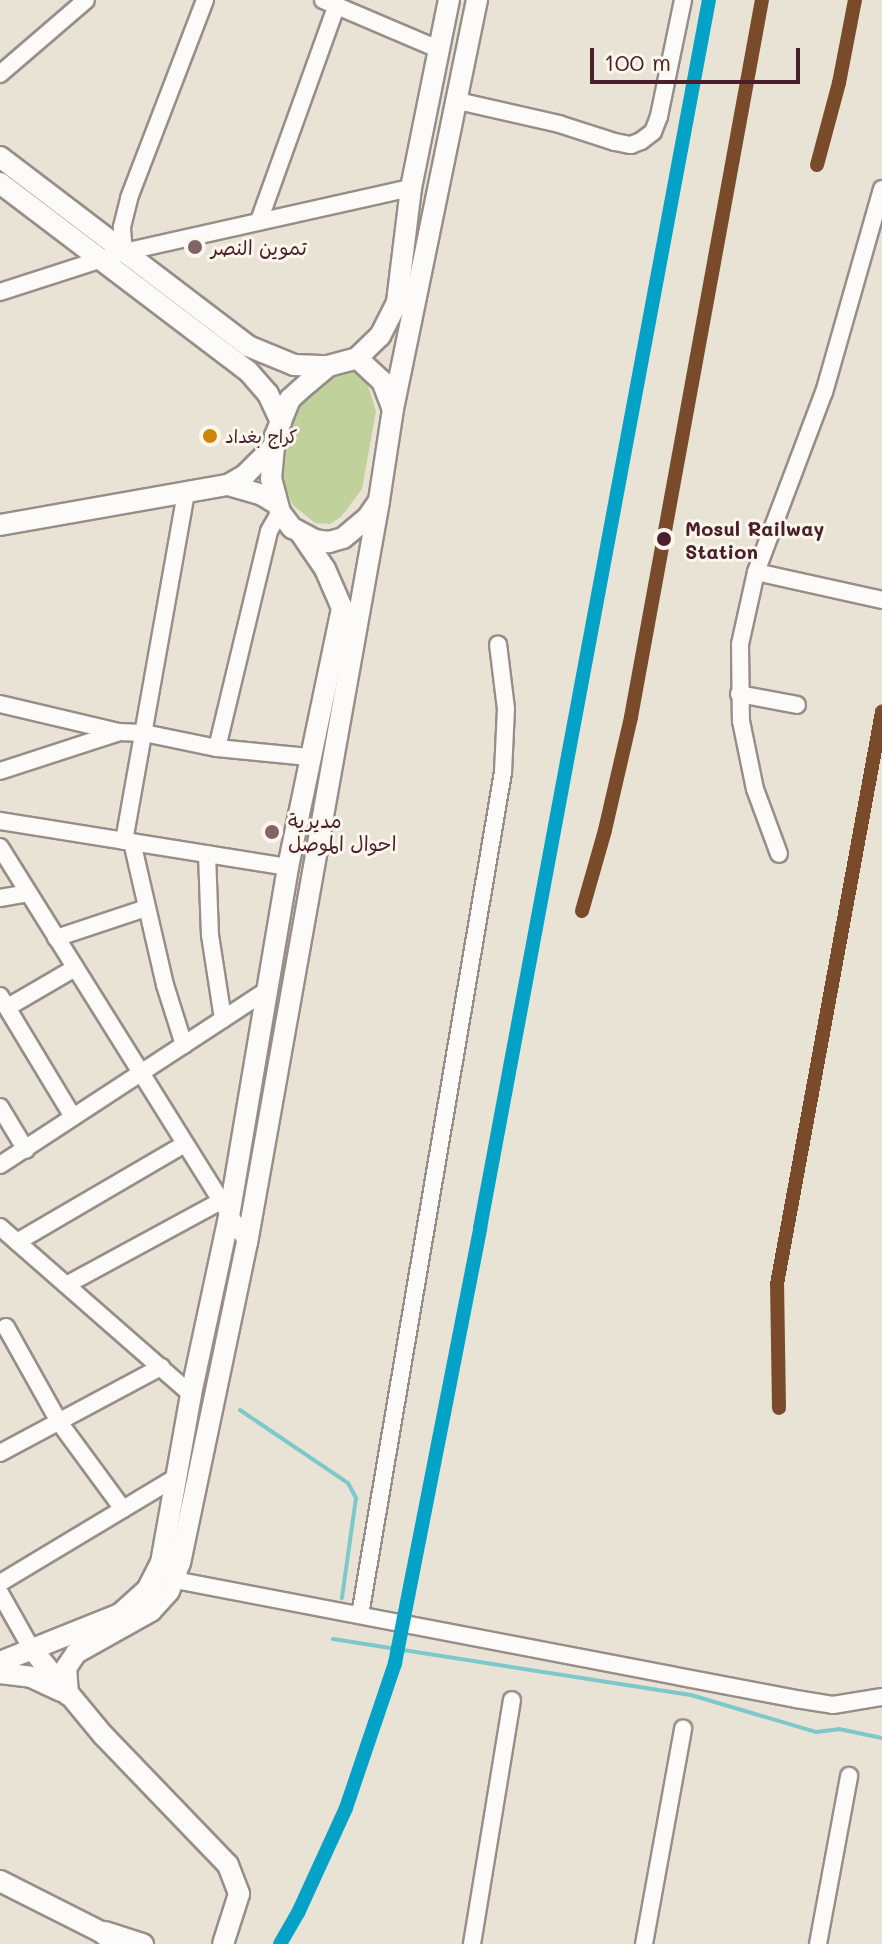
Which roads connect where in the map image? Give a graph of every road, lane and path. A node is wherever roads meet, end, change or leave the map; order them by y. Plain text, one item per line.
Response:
1 (86, 0) edge
2 (205, 0) edge
3 (449, 0) edge
4 (477, 0) edge
5 (683, 0) edge
6 (330, 3) edge
7 (438, 49) junction
8 (0, 74) edge
9 (458, 101) junction
10 (0, 157) edge
11 (2, 188) edge
12 (411, 188) junction
13 (882, 189) edge
14 (259, 221) junction
15 (124, 252) junction
16 (101, 259) junction
17 (0, 292) edge
18 (357, 358) junction
19 (328, 366) junction
20 (393, 409) junction
21 (281, 422) junction
22 (273, 447) junction
23 (228, 485) junction
24 (186, 494) junction
25 (379, 501) junction
26 (279, 508) junction
27 (0, 525) edge
28 (302, 535) junction
29 (756, 572) junction
30 (882, 600) edge
31 (498, 644) dead end
32 (739, 694) junction
33 (0, 704) edge
34 (797, 705) dead end
35 (118, 732) junction
36 (144, 733) junction
37 (217, 748) junction
38 (309, 757) junction
39 (0, 771) edge
40 (0, 821) edge
41 (128, 841) junction
42 (0, 847) edge
43 (207, 854) junction
44 (779, 854) dead end
45 (288, 867) junction
46 (27, 893) junction
47 (0, 898) edge
48 (146, 908) junction
49 (56, 938) junction
50 (75, 968) junction
51 (269, 989) junction
52 (4, 1001) edge
53 (223, 1019) junction
54 (184, 1045) junction
55 (140, 1074) junction
56 (0, 1107) edge
57 (73, 1117) junction
58 (183, 1145) junction
59 (26, 1150) junction
60 (0, 1165) edge
61 (224, 1209) junction
62 (0, 1227) edge
63 (17, 1242) junction
64 (247, 1243) junction
65 (68, 1284) junction
66 (6, 1327) dead end
67 (161, 1367) junction
68 (191, 1394) junction
69 (59, 1422) junction
70 (0, 1453) edge
71 (178, 1476) junction
72 (123, 1509) junction
73 (175, 1580) junction
74 (0, 1583) edge
75 (0, 1593) edge
76 (145, 1605) junction
77 (360, 1615) junction
78 (31, 1648) junction
79 (0, 1662) edge
80 (0, 1673) edge
81 (68, 1695) junction
82 (882, 1697) edge
83 (512, 1700) dead end
84 (683, 1729) dead end
85 (849, 1776) dead end
86 (0, 1881) edge
87 (108, 1938) edge
88 (143, 1944) edge
89 (222, 1944) edge
90 (472, 1944) edge
91 (644, 1944) edge
92 (818, 1944) edge

1 - 8 street
2 - 15 street
3 - 7 main road
4 - 9 main road
5 - 9 street
6 - 7 street
6 - 14 street
7 - 12 main road
9 - 20 main road
10 - 15 main road
11 - 16 main road
12 - 14 street
12 - 18 main road
13 - 29 street
14 - 15 street
15 - 16 street
15 - 19 main road
16 - 17 street
16 - 21 main road
18 - 19 main road
18 - 20 main road
19 - 21 main road
20 - 25 main road
21 - 22 main road
22 - 23 main road
22 - 26 main road
23 - 24 main road
23 - 26 main road
24 - 27 main road
24 - 36 street
25 - 28 main road
25 - 64 main road
26 - 28 main road
26 - 37 street
28 - 38 main road
29 - 30 street
29 - 32 street
31 - 77 street
32 - 34 street
32 - 44 street
33 - 35 street
35 - 36 street
35 - 39 street
36 - 37 street
36 - 41 street
37 - 38 street
38 - 45 main road
40 - 41 street
41 - 43 street
41 - 48 street
42 - 46 street
43 - 45 street
43 - 53 street
45 - 51 main road
46 - 47 street
46 - 49 street
48 - 49 street
48 - 54 street
49 - 50 street
50 - 52 street
50 - 55 street
51 - 53 street
51 - 61 main road
52 - 57 street
53 - 54 street
54 - 55 street
55 - 57 street
55 - 58 street
56 - 59 street
57 - 59 street
58 - 61 street
58 - 63 street
59 - 60 street
61 - 64 street
61 - 65 street
61 - 68 main road
62 - 63 street
63 - 65 street
64 - 73 main road
65 - 67 street
66 - 69 street
67 - 68 street
67 - 69 street
68 - 71 main road
69 - 70 street
69 - 72 street
71 - 72 street
71 - 76 main road
72 - 74 street
73 - 76 main road
73 - 77 street
75 - 78 street
76 - 78 main road
76 - 81 main road
77 - 82 street
78 - 79 main road
78 - 81 main road
80 - 81 main road
81 - 89 main road
83 - 90 street
84 - 91 street
85 - 92 street
86 - 87 main road
87 - 88 main road

